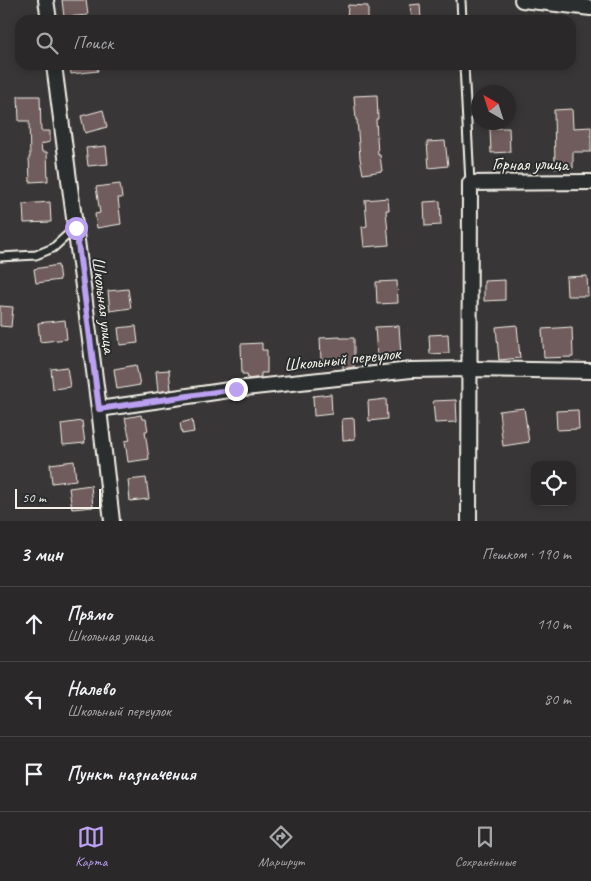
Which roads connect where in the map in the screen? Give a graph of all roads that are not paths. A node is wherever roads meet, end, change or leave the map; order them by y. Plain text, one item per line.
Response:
1 (46, 0) edge
2 (461, 0) edge
3 (522, 0) edge
4 (591, 8) edge
5 (48, 15) edge
6 (462, 15) edge
7 (55, 70) edge
8 (464, 70) edge
9 (591, 182) edge
10 (470, 183) junction
11 (76, 228) junction
12 (0, 258) edge
13 (470, 369) junction
14 (591, 371) edge
15 (99, 409) junction
16 (112, 521) edge
17 (469, 521) edge

1 - 5 street
2 - 6 lane
3 - 4 street
7 - 11 street, Школьная улица
8 - 10 lane
9 - 10 street, Горная улица
10 - 13 street
11 - 12 lane
11 - 15 street, Школьная улица
13 - 14 street, Школьный переулок
13 - 15 street, Школьный переулок
13 - 17 street
15 - 16 street, Школьная улица

